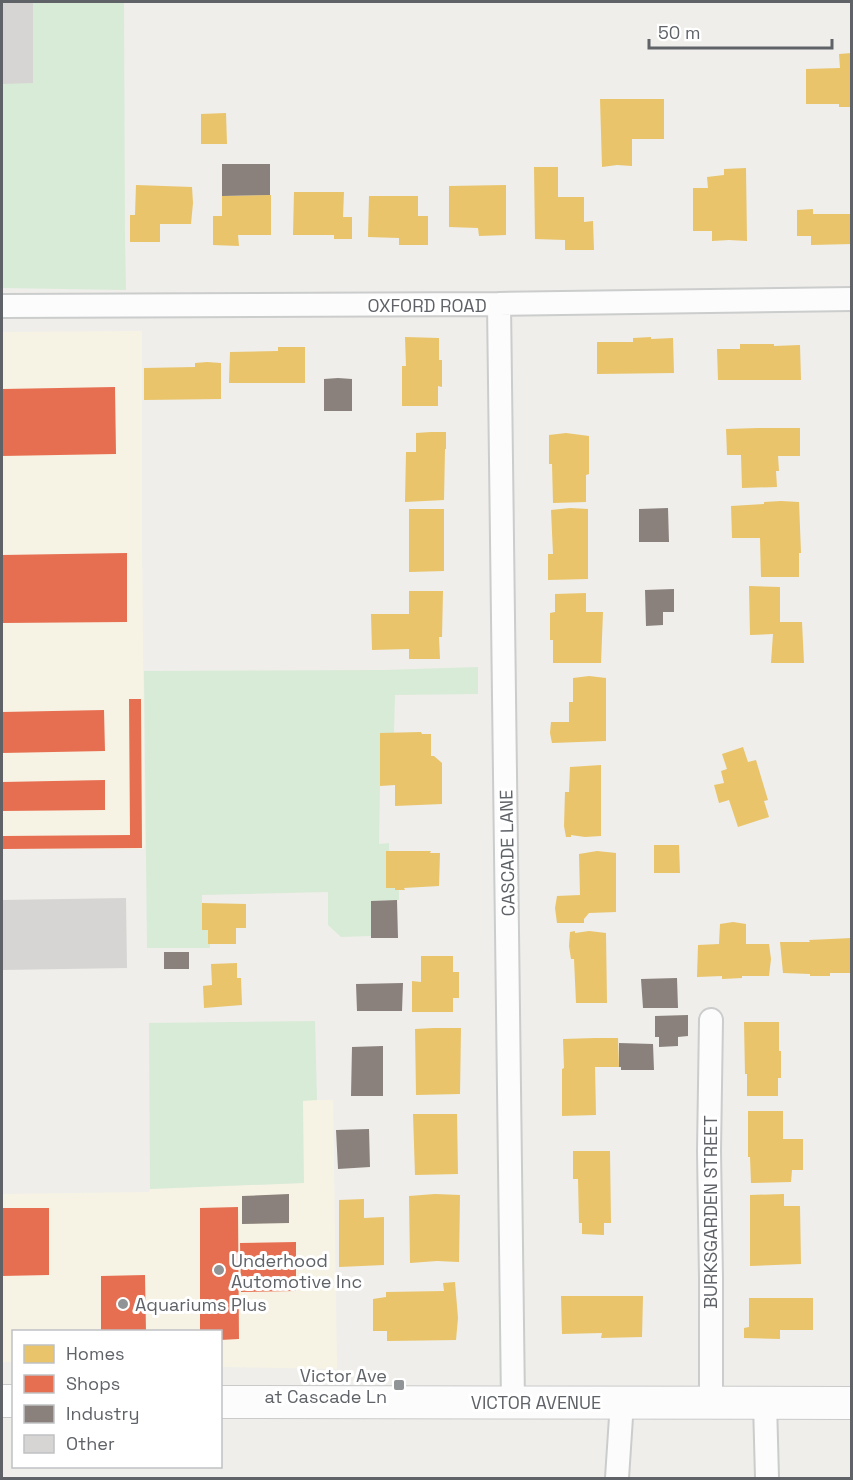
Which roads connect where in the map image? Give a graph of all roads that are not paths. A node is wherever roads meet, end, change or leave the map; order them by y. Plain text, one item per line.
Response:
1 (852, 298) edge
2 (499, 304) junction
3 (2, 306) edge
4 (711, 1020) dead end
5 (222, 1402) edge
6 (513, 1402) junction
7 (622, 1402) junction
8 (765, 1403) junction
9 (852, 1403) edge
10 (711, 1404) junction
11 (616, 1479) edge
12 (768, 1479) edge

1 - 2 street, OXFORD ROAD
2 - 3 street, OXFORD ROAD
2 - 6 street, CASCADE LANE
4 - 10 street, BURKSGARDEN STREET
5 - 6 main road, VICTOR AVENUE
6 - 7 main road, VICTOR AVENUE
7 - 10 main road, VICTOR AVENUE
7 - 11 street
8 - 9 main road, VICTOR AVENUE
8 - 10 main road, VICTOR AVENUE
8 - 12 street

